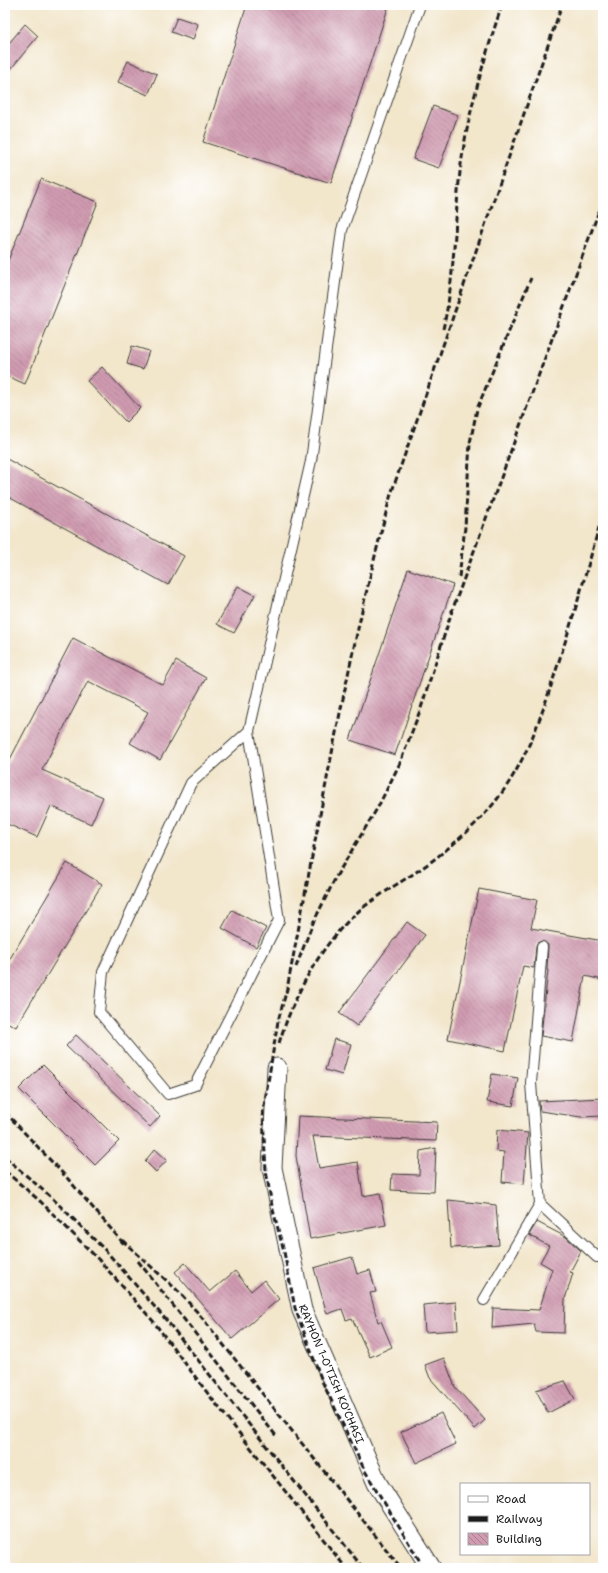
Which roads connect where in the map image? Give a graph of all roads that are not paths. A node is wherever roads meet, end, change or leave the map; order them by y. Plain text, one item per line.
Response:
1 (420, 5) edge
2 (249, 731) junction
3 (542, 947) dead end
4 (277, 1068) dead end
5 (540, 1204) junction
6 (603, 1257) edge
7 (484, 1300) dead end
8 (431, 1568) edge

1 - 2 lane
2 - 2 lane
3 - 5 lane
4 - 8 street, RAYHON 1-O'TISH KO'CHASI
5 - 6 lane
5 - 7 lane

